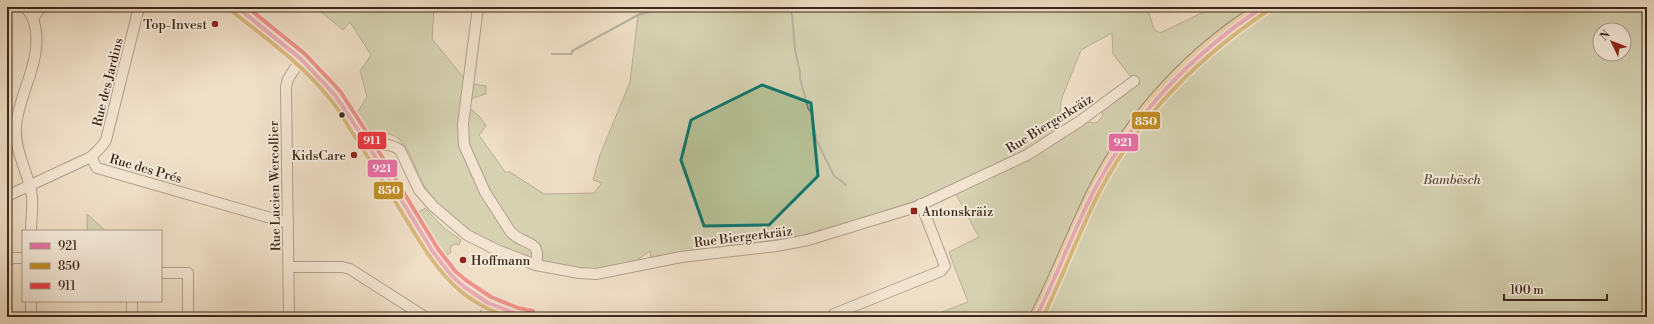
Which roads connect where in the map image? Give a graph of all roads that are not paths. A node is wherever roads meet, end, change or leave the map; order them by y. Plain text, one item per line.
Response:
1 (25, 7) edge
2 (41, 7) edge
3 (139, 7) edge
4 (237, 7) edge
5 (478, 7) edge
6 (1263, 7) edge
7 (33, 18) junction
8 (301, 59) junction
9 (1134, 81) dead end
10 (368, 145) junction
11 (91, 157) junction
12 (29, 186) junction
13 (7, 196) edge
14 (922, 204) junction
15 (288, 223) junction
16 (31, 230) edge
17 (22, 258) edge
18 (7, 261) edge
19 (536, 265) junction
20 (289, 267) junction
21 (162, 273) edge
22 (31, 302) edge
23 (132, 302) edge
24 (492, 305) junction
25 (834, 314) dead end
26 (526, 316) edge
27 (31, 317) edge
28 (132, 317) edge
29 (188, 317) edge
30 (290, 317) edge
31 (425, 317) edge
32 (483, 317) edge
33 (1036, 317) edge

1 - 7 street
2 - 7 street
3 - 11 street, Rue des Jardins
4 - 8 main road
5 - 19 street
6 - 33 main road
7 - 12 street
8 - 10 main road
8 - 15 street, Rue Lucien Wercollier
9 - 14 street, Rue Biergerkräiz
10 - 19 street, Rue Biergerkräiz
10 - 24 main road
11 - 12 street, Rue des Prés
11 - 15 street, Rue des Prés
12 - 13 street, Rue des Prés
12 - 16 street
14 - 19 street, Rue Biergerkräiz
14 - 25 street
15 - 20 street, Rue Lucien Wercollier
17 - 18 street
20 - 30 street, Rue Lucien Wercollier
20 - 31 street
21 - 29 street
22 - 27 street
23 - 28 street
24 - 26 main road
24 - 32 street

